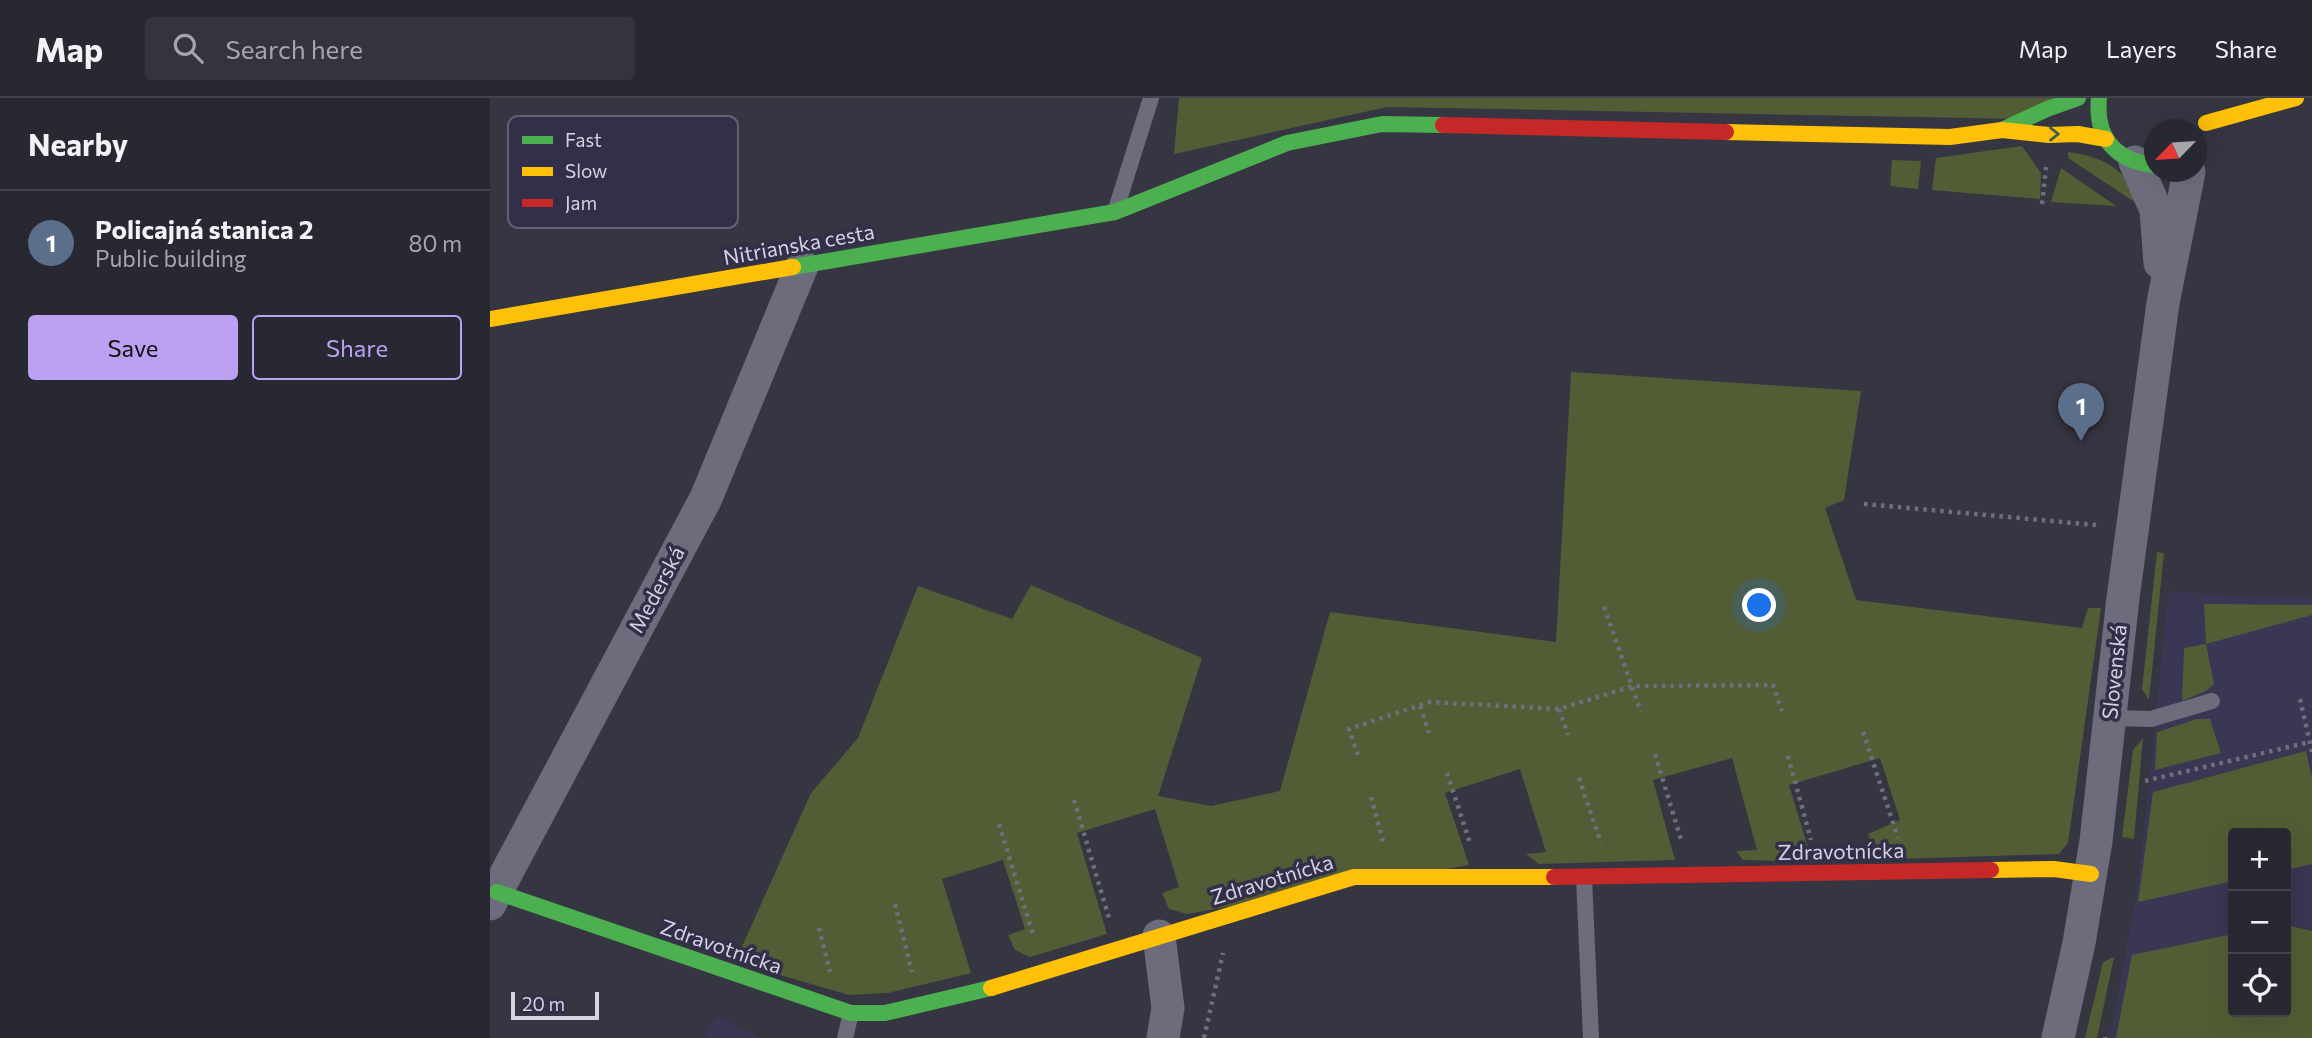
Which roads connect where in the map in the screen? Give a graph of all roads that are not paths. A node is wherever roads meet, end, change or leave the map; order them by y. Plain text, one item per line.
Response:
1 (1151, 98) edge
2 (2078, 98) edge
3 (2099, 98) edge
4 (2296, 98) edge
5 (2207, 104) dead end
6 (2002, 130) junction
7 (2106, 139) junction
8 (2144, 163) edge
9 (2149, 182) edge
10 (2187, 182) edge
11 (1115, 212) junction
12 (802, 266) junction
13 (2163, 303) junction
14 (490, 319) edge
15 (2212, 701) dead end
16 (2110, 718) junction
17 (2091, 874) junction
18 (1584, 877) junction
19 (494, 898) edge
20 (1159, 936) junction
21 (850, 1013) junction
22 (845, 1038) edge
23 (1163, 1038) edge
24 (1591, 1038) edge
25 (2058, 1038) edge

1 - 11 lane
2 - 6 main road
3 - 7 main road
4 - 5 main road
6 -> 7 main road
6 - 11 main road, Nitrianska cesta
7 - 8 main road
9 - 13 street, Slovenská
10 - 13 street, Slovenská
11 - 12 main road, Nitrianska cesta
12 - 14 main road, Nitrianska cesta
12 - 19 street, Mederská
13 - 16 street, Slovenská
15 - 16 lane
16 - 17 street, Slovenská
17 - 18 main road, Zdravotnícka
17 - 25 street, Slovenská
18 - 20 main road, Zdravotnícka
18 - 24 lane
19 - 21 main road, Zdravotnícka
20 - 21 main road, Zdravotnícka
20 - 23 street
21 - 22 lane

